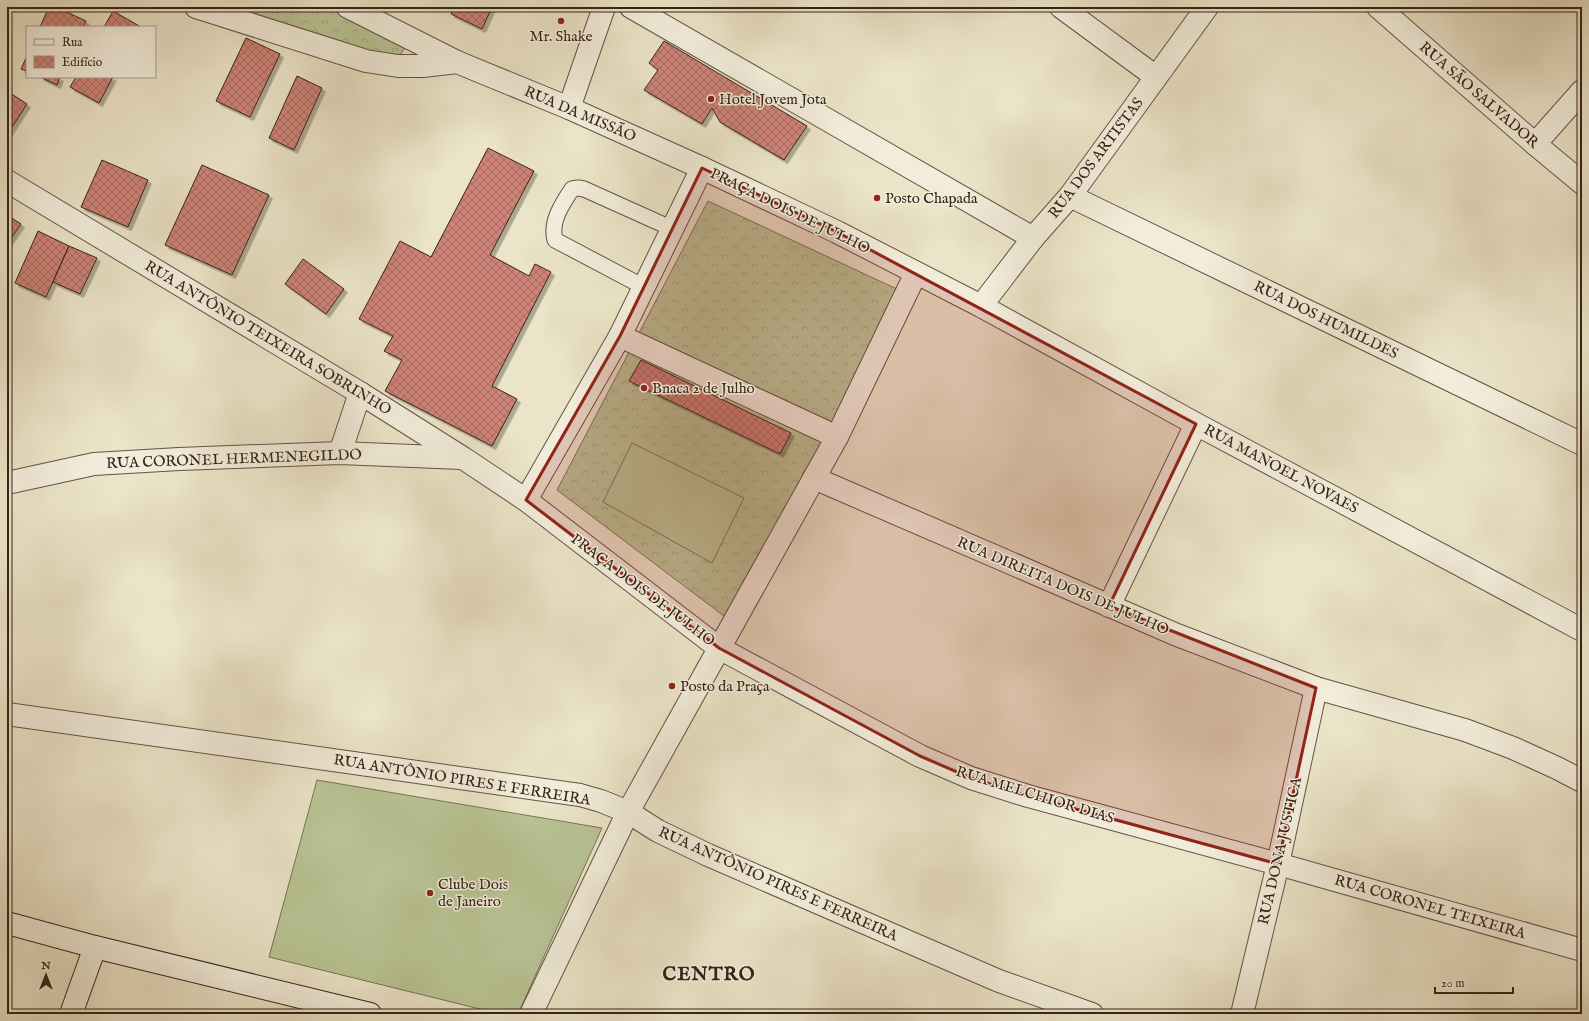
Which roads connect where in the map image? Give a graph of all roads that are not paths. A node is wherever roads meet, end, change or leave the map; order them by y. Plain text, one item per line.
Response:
1 (196, 7) edge
2 (348, 7) edge
3 (604, 7) edge
4 (631, 7) edge
5 (1061, 7) edge
6 (1207, 7) edge
7 (1378, 7) edge
8 (457, 62) junction
9 (1156, 77) junction
10 (1582, 91) edge
11 (569, 108) junction
12 (1535, 144) junction
13 (702, 168) junction
14 (7, 181) edge
15 (1582, 183) edge
16 (1070, 196) junction
17 (673, 229) junction
18 (1032, 238) junction
19 (916, 273) junction
20 (644, 287) junction
21 (981, 306) junction
22 (620, 336) junction
23 (360, 393) junction
24 (1196, 424) junction
25 (837, 437) junction
26 (1582, 444) edge
27 (340, 453) junction
28 (463, 458) junction
29 (814, 478) junction
30 (7, 483) edge
31 (526, 500) junction
32 (1109, 606) junction
33 (1582, 630) edge
34 (719, 648) junction
35 (1316, 688) junction
36 (7, 714) edge
37 (1582, 781) edge
38 (628, 812) junction
39 (1278, 864) junction
40 (7, 923) edge
41 (95, 947) junction
42 (1582, 950) edge
43 (71, 1014) edge
44 (370, 1014) edge
45 (531, 1014) edge
46 (1092, 1014) edge
47 (1242, 1014) edge

1 - 8 street, RUA DA MISSÃO
2 - 8 street, RUA DA MISSÃO
3 - 11 street
4 - 18 street
5 - 9 street
6 - 9 street, RUA DOS ARTISTAS
7 - 12 street, RUA SÃO SALVADOR
8 - 11 street, RUA DA MISSÃO
9 - 16 street, RUA DOS ARTISTAS
10 - 12 street
11 - 13 street, RUA DA MISSÃO
12 - 15 street, RUA SÃO SALVADOR
13 - 17 street, PRAÇA DOIS DE JULHO
13 - 19 street, PRAÇA DOIS DE JULHO
14 - 23 street, RUA ANTÔNIO TEIXEIRA SOBRINHO
16 - 18 street, RUA DOS ARTISTAS
16 - 26 street, RUA DOS HUMILDES
17 - 20 street, PRAÇA DOIS DE JULHO
17 - 20 lane
18 - 21 street, RUA DOS ARTISTAS
19 - 21 street, PRAÇA DOIS DE JULHO
19 - 25 street, PRAÇA DOIS DE JULHO
20 - 22 street, PRAÇA DOIS DE JULHO
21 - 24 street, RUA MANOEL NOVAES
22 - 25 street
22 - 31 street, PRAÇA DOIS DE JULHO
23 - 27 street
23 - 28 street, RUA ANTÔNIO TEIXEIRA SOBRINHO
24 - 32 street
24 - 33 street, RUA MANOEL NOVAES
25 - 29 street, PRAÇA DOIS DE JULHO
27 - 28 street, RUA CORONEL HERMENEGILDO
27 - 30 street, RUA CORONEL HERMENEGILDO
28 - 31 street, RUA ANTÔNIO TEIXEIRA SOBRINHO
29 - 32 street, RUA DIREITA DOIS DE JULHO
29 - 34 street, PRAÇA DOIS DE JULHO
31 - 34 street, PRAÇA DOIS DE JULHO
32 - 35 street, RUA DIREITA DOIS DE JULHO
34 - 38 street
34 - 39 street, RUA MELCHIOR DIAS
35 - 37 street, RUA DIREITA DOIS DE JULHO
35 - 39 street, RUA DONA JUSTICA
36 - 38 street, RUA ANTÔNIO PIRES E FERREIRA
38 - 45 street
38 - 46 street, RUA ANTÔNIO PIRES E FERREIRA
39 - 42 street, RUA CORONEL TEIXEIRA
39 - 47 street, RUA DONA JUSTICA
40 - 41 street
41 - 43 street
41 - 44 street

